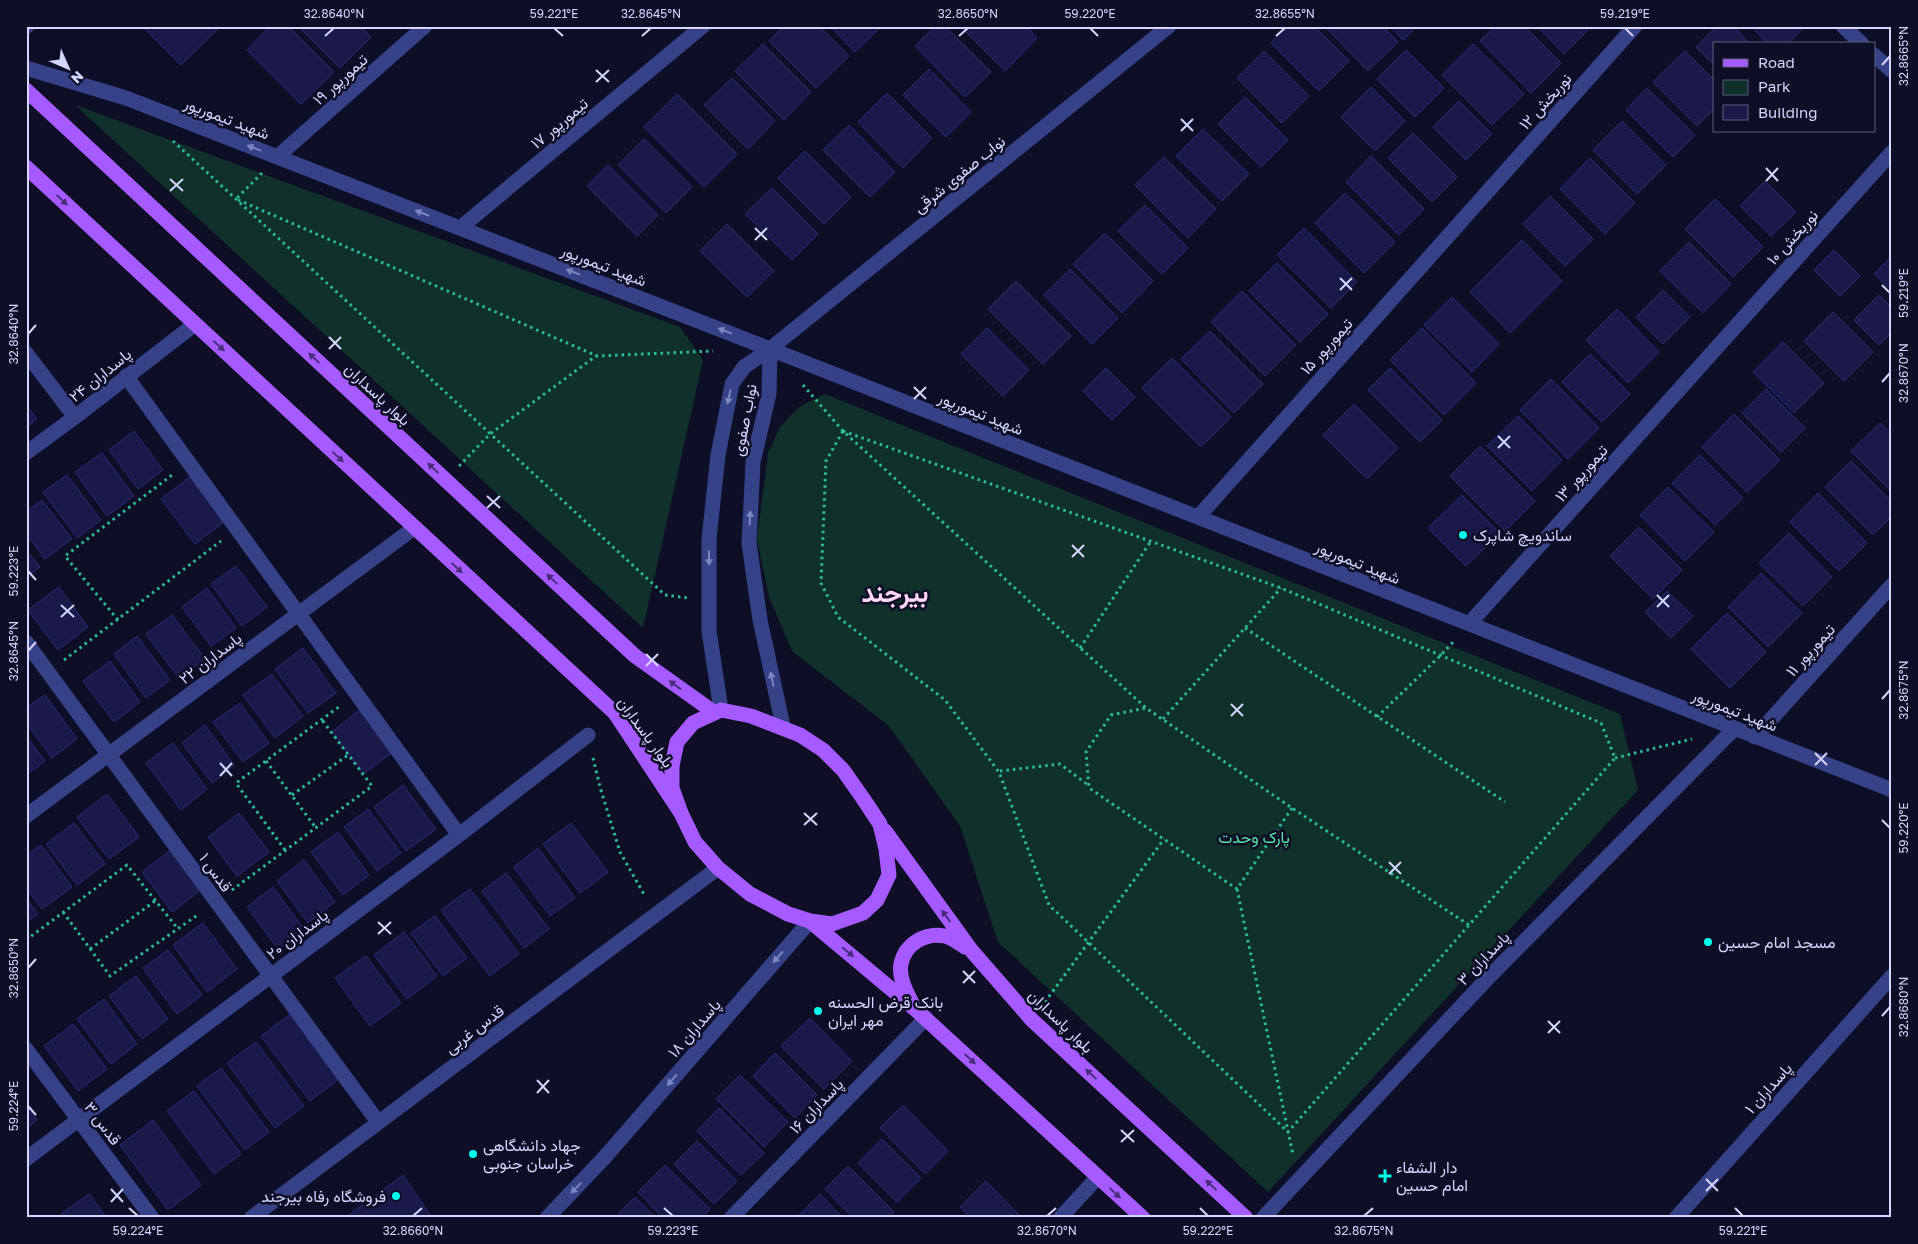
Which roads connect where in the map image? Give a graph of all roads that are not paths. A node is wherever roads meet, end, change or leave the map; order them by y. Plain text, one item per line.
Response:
1 (425, 26) edge
2 (703, 26) edge
3 (1169, 26) edge
4 (1635, 26) edge
5 (1843, 26) edge
6 (1860, 42) edge
7 (1876, 57) edge
8 (26, 68) edge
9 (1892, 71) edge
10 (26, 90) edge
11 (1892, 152) edge
12 (277, 157) junction
13 (26, 166) edge
14 (1481, 199) joint
15 (460, 228) junction
16 (195, 324) junction
17 (1719, 345) joint
18 (770, 349) junction
19 (26, 353) edge
20 (126, 376) junction
21 (75, 417) junction
22 (26, 453) edge
23 (1198, 517) junction
24 (414, 528) junction
25 (1892, 585) edge
26 (298, 613) junction
27 (1469, 624) junction
28 (26, 642) edge
29 (718, 712) junction
30 (782, 726) junction
31 (1734, 729) junction
32 (588, 735) road end
33 (1755, 737) junction
34 (109, 755) junction
35 (1892, 790) edge
36 (681, 813) junction
37 (26, 816) edge
38 (880, 824) junction
39 (459, 835) junction
40 (718, 868) junction
41 (810, 921) junction
42 (971, 950) junction
43 (271, 976) junction
44 (1890, 981) edge
45 (920, 1014) junction
46 (26, 1050) edge
47 (79, 1120) junction
48 (378, 1122) junction
49 (26, 1159) edge
50 (1098, 1177) junction
51 (152, 1218) edge
52 (251, 1218) edge
53 (547, 1218) edge
54 (731, 1218) edge
55 (1060, 1218) edge
56 (1143, 1218) edge
57 (1246, 1218) edge
58 (1263, 1218) edge
59 (1676, 1218) edge

1 - 12 street, تیمورپور ۱۹
2 - 15 street, تیمورپور ۱۷
3 - 18 street, نواب صفوی شرقی
4 - 14 street, نوربخش ۱۲
5 - 6 street
7 - 9 street
12 -> 8 street, شهید تیمورپور
29 -> 10 main road, بلوار پاسداران
11 - 17 street, نوربخش ۱۰
15 -> 12 street, شهید تیمورپور
13 -> 16 main road, بلوار پاسداران
14 - 23 street, تیمورپور ۱۵
18 -> 15 street, شهید تیمورپور
16 - 20 street, پاسداران ۲۴
16 -> 24 main road, بلوار پاسداران
17 - 27 street, تیمورپور ۱۳
18 - 23 street, شهید تیمورپور
18 -> 29 street, نواب صفوی
30 -> 18 street, نواب صفوی
19 - 21 street
20 - 21 street, پاسداران ۲۴
20 - 26 street
21 - 22 street, پاسداران ۲۴
23 - 27 street, شهید تیمورپور
24 - 26 street, پاسداران ۲۲
24 -> 36 main road, بلوار پاسداران
25 - 33 street, تیمورپور ۱۱
26 - 34 street, پاسداران ۲۲
26 - 39 street
27 - 31 street, شهید تیمورپور
28 - 34 street, قدس ۱
29 - 30 main road, بلوار پاسداران
29 - 36 main road
30 - 38 main road, بلوار پاسداران
31 - 33 street, شهید تیمورپور
31 - 58 street, پاسداران ۳
32 - 39 street, پاسداران ۲۰
33 - 35 street, شهید تیمورپور
34 - 37 street, پاسداران ۲۲
34 - 43 street, قدس ۱
36 - 40 main road
38 - 41 main road
42 -> 38 main road, بلوار پاسداران
39 - 43 street, پاسداران ۲۰
40 - 41 main road
40 - 48 street, قدس غربی
41 -> 45 main road
41 -> 53 street, پاسداران ۱۸
42 - 45 main road
57 -> 42 main road, بلوار پاسداران
43 - 47 street, پاسداران ۲۰
43 - 48 street, قدس ۱
44 - 59 street, پاسداران ۱
45 -> 50 main road
45 - 54 street, پاسداران ۱۶
46 - 47 street, قدس ۳
47 - 49 street, پاسداران ۲۰
47 - 51 street, قدس ۳
48 - 52 street, قدس غربی
50 - 55 street
50 -> 56 main road

